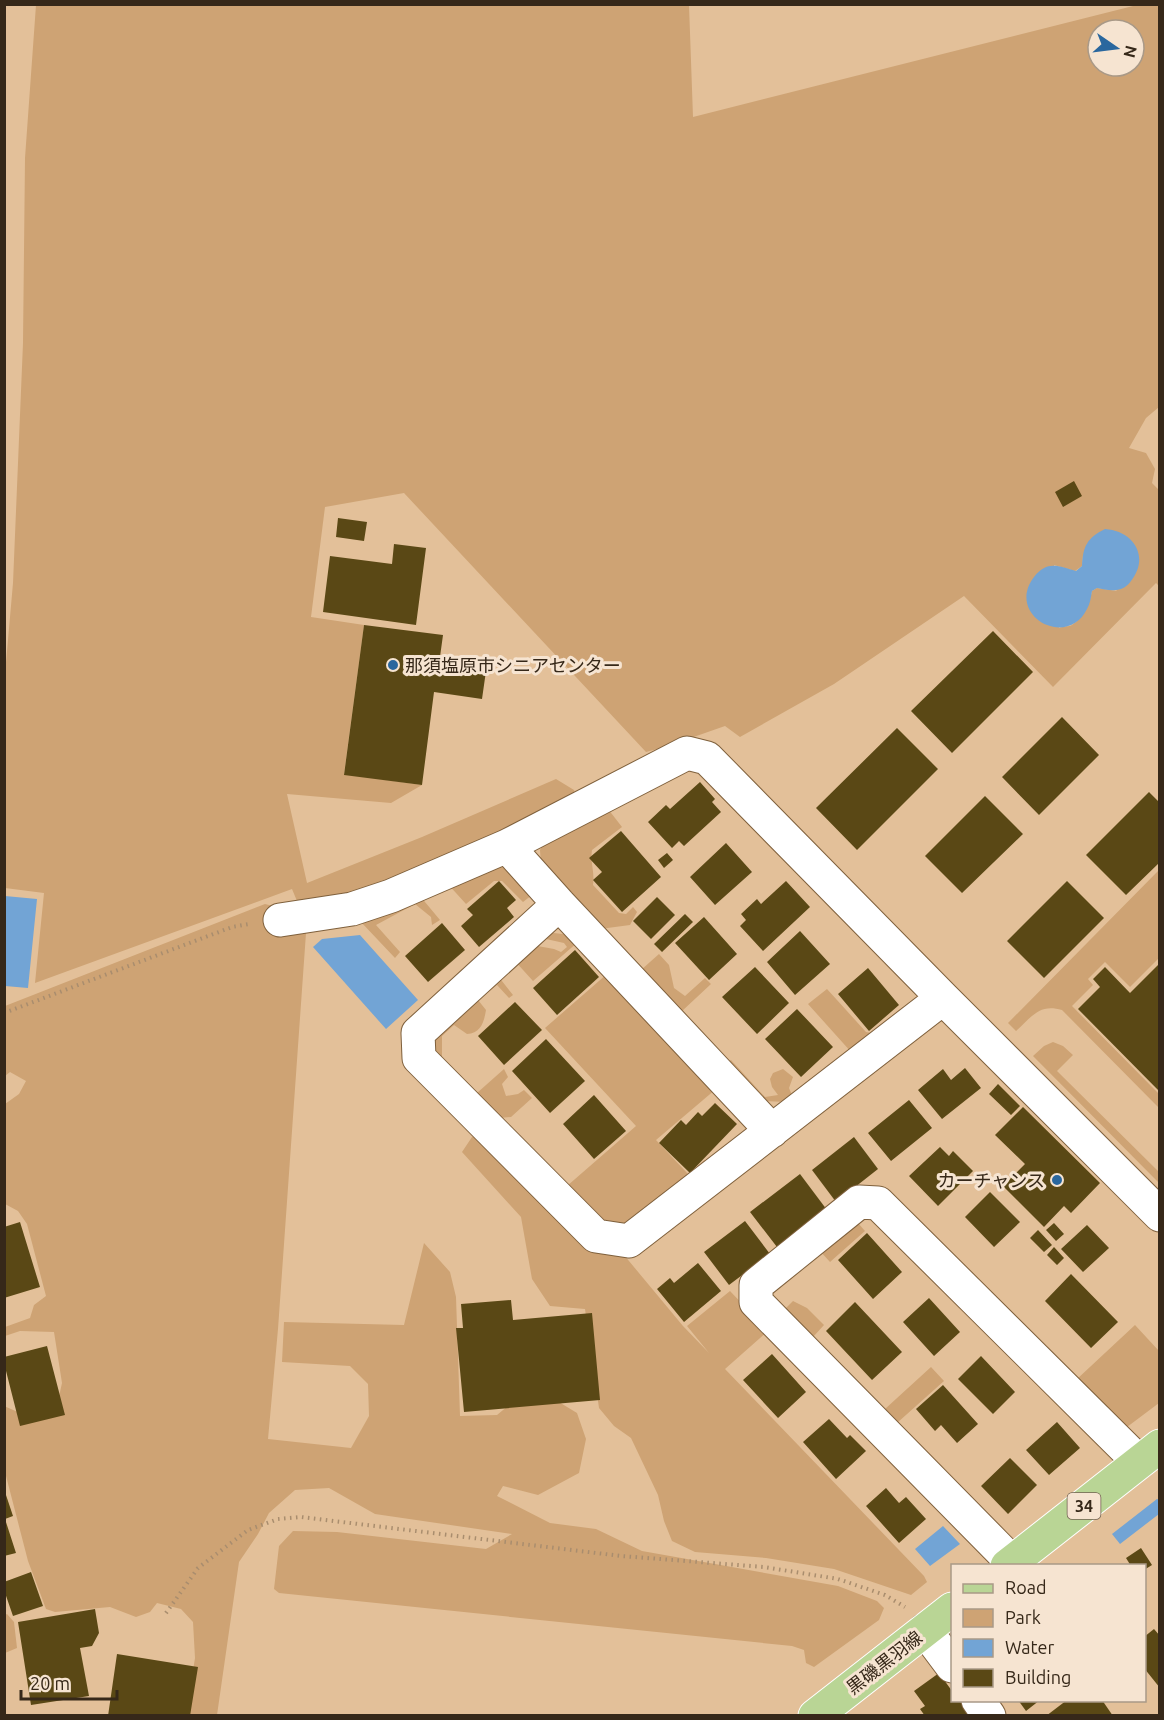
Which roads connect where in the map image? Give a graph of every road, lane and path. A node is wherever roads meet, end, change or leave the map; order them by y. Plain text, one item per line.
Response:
1 (507, 846) junction
2 (559, 904) junction
3 (280, 920) joint
4 (943, 998) junction
5 (4, 1013) edge
6 (772, 1131) junction
7 (1160, 1215) edge
8 (1153, 1454) edge
9 (1010, 1564) edge
10 (951, 1610) edge
11 (166, 1613) dead end
12 (925, 1630) junction
13 (951, 1665) edge
14 (979, 1702) edge
15 (814, 1716) edge
16 (990, 1716) edge

1 - 2 street
1 - 3 street
1 - 4 street
2 - 6 street
2 - 6 street
3 - 5 path
4 - 6 street
4 - 7 street
8 - 9 main road, 34
8 - 9 street
10 - 12 main road, 黒磯黒羽線
11 - 12 path
12 - 13 street
12 - 15 main road, 黒磯黒羽線
14 - 16 street

